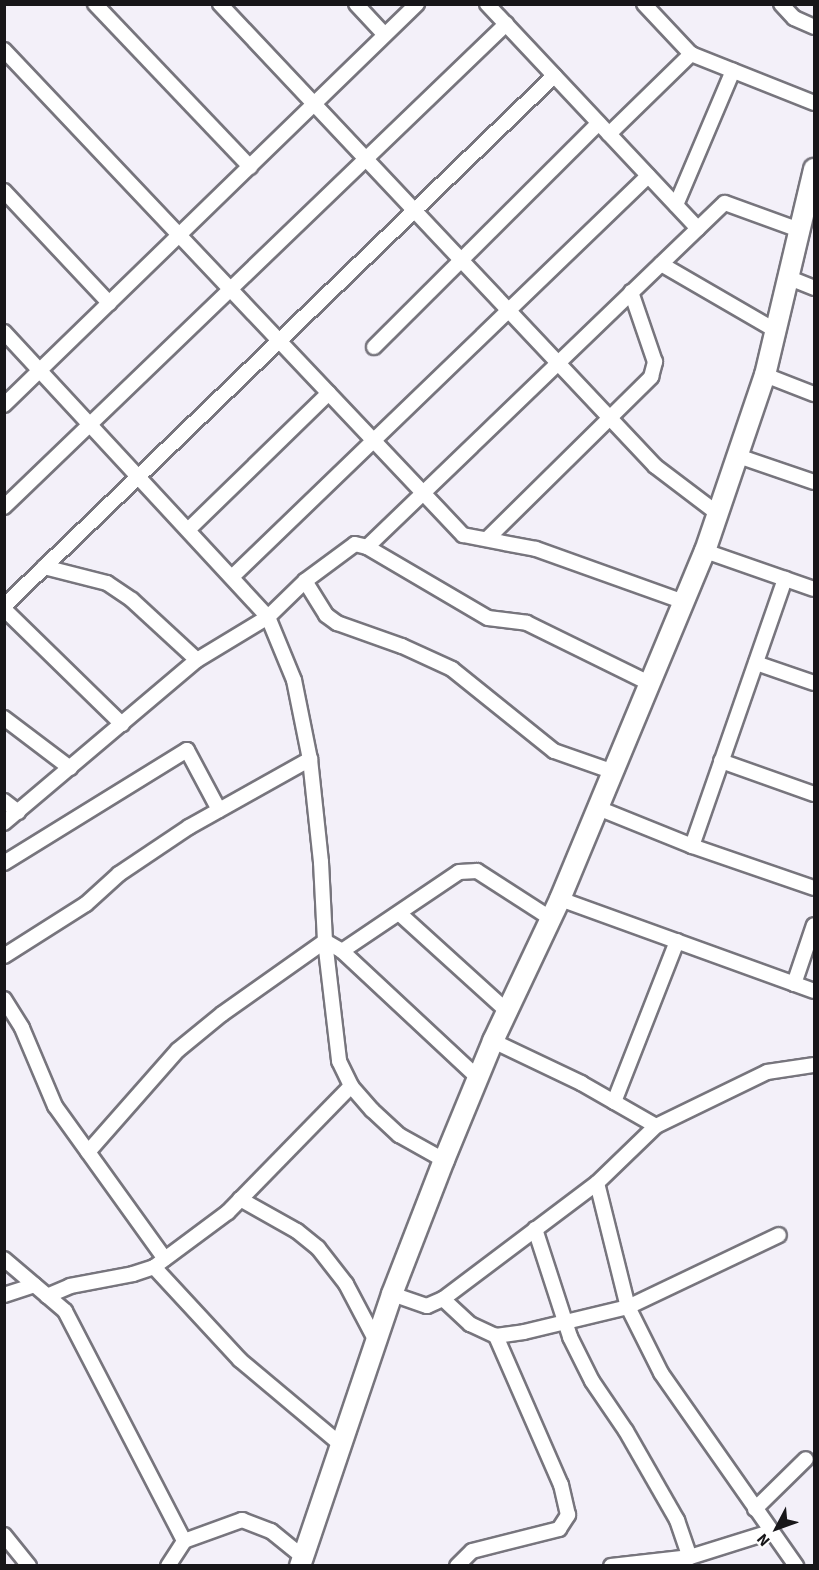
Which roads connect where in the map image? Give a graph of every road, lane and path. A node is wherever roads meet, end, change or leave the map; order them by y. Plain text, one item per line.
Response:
1 (94, 4) edge
2 (220, 4) edge
3 (356, 4) edge
4 (417, 4) edge
5 (644, 4) edge
6 (782, 4) edge
7 (495, 7) edge
8 (506, 24) junction
9 (814, 27) edge
10 (385, 35) junction
11 (4, 50) edge
12 (691, 54) junction
13 (733, 71) junction
14 (554, 76) junction
15 (814, 103) edge
16 (314, 104) junction
17 (604, 128) junction
18 (367, 160) junction
19 (249, 167) junction
20 (814, 169) edge
21 (648, 176) junction
22 (4, 191) edge
23 (676, 205) junction
24 (414, 211) junction
25 (698, 229) junction
26 (799, 230) junction
27 (179, 235) junction
28 (461, 260) junction
29 (661, 264) junction
30 (787, 277) junction
31 (814, 288) edge
32 (231, 289) junction
33 (631, 292) junction
34 (109, 303) junction
35 (508, 310) junction
36 (775, 330) junction
37 (4, 332) edge
38 (279, 341) junction
39 (374, 347) dead end
40 (558, 363) junction
41 (40, 370) junction
42 (765, 375) junction
43 (329, 393) junction
44 (814, 394) edge
45 (4, 405) edge
46 (608, 416) junction
47 (90, 424) junction
48 (374, 440) junction
49 (738, 456) junction
50 (139, 476) junction
51 (814, 482) edge
52 (422, 492) junction
53 (4, 507) edge
54 (717, 513) junction
55 (189, 529) junction
56 (487, 539) junction
57 (366, 547) junction
58 (705, 551) junction
59 (44, 567) junction
60 (232, 577) junction
61 (785, 579) junction
62 (305, 581) junction
63 (814, 589) edge
64 (684, 602) junction
65 (4, 607) edge
66 (268, 617) junction
67 (197, 660) junction
68 (756, 663) junction
69 (649, 683) junction
70 (814, 683) edge
71 (4, 718) edge
72 (122, 724) junction
73 (310, 759) junction
74 (722, 761) junction
75 (70, 768) junction
76 (611, 771) junction
77 (814, 794) edge
78 (4, 801) edge
79 (598, 808) junction
80 (219, 810) junction
81 (18, 812) junction
82 (4, 823) edge
83 (692, 846) junction
84 (4, 863) edge
85 (814, 888) edge
86 (560, 899) junction
87 (400, 914) junction
88 (550, 918) junction
89 (814, 925) edge
90 (325, 941) junction
91 (677, 941) junction
92 (342, 951) junction
93 (4, 956) edge
94 (794, 984) junction
95 (814, 991) edge
96 (4, 999) edge
97 (507, 1011) junction
98 (493, 1041) junction
99 (814, 1065) edge
100 (478, 1078) junction
101 (351, 1086) junction
102 (614, 1102) junction
103 (656, 1126) junction
104 (88, 1152) junction
105 (444, 1160) junction
106 (597, 1183) junction
107 (240, 1199) junction
108 (535, 1230) junction
109 (779, 1235) dead end
110 (4, 1259) edge
111 (160, 1263) junction
112 (34, 1285) junction
113 (392, 1294) junction
114 (4, 1295) edge
115 (47, 1296) junction
116 (443, 1299) junction
117 (628, 1307) junction
118 (565, 1322) junction
119 (496, 1336) junction
120 (376, 1341) junction
121 (339, 1443) junction
122 (806, 1459) dead end
123 (756, 1509) junction
124 (770, 1532) junction
125 (4, 1535) edge
126 (184, 1541) junction
127 (687, 1560) edge
128 (301, 1561) edge
129 (29, 1566) edge
130 (168, 1566) edge
131 (457, 1566) edge
132 (611, 1566) edge
133 (796, 1566) edge

1 - 19 street
2 - 16 street
3 - 10 street
4 - 10 street
5 - 12 street
6 - 9 street
7 - 8 street
8 - 14 street
8 - 18 street
10 - 16 street
11 - 27 street
12 - 13 street
12 - 17 street
13 - 15 street
13 - 23 street
14 - 17 street
14 - 24 street
16 - 18 street
16 - 19 street
17 - 21 street
17 - 28 street
18 - 24 street
18 - 32 street
19 - 27 street
20 - 26 main road
21 - 23 street
21 - 35 street
22 - 34 street
23 - 25 street
24 - 28 street
24 - 38 street
25 - 26 street
25 - 29 street
26 - 30 main road
27 - 32 street
27 - 34 street
28 - 35 street
28 - 39 street
29 - 33 street
29 - 36 street
30 - 31 street
30 - 36 main road
32 - 38 street
32 - 47 street
33 - 40 street
33 - 46 street
34 - 41 street
35 - 40 street
35 - 48 street
36 - 42 main road
37 - 41 street
38 - 43 street
38 - 50 street
40 - 46 street
40 - 52 street
41 - 45 street
41 - 47 street
42 - 44 street
42 - 49 main road
43 - 48 street
43 - 55 street
46 - 54 street
46 - 56 street
47 - 50 street
47 - 53 street
48 - 52 street
48 - 60 street
49 - 51 street
49 - 54 main road
50 - 55 street
50 - 59 street
52 - 56 street
52 - 57 street
54 - 58 main road
55 - 60 street
56 - 64 street
57 - 62 street
57 - 69 street
58 - 61 street
58 - 64 main road
59 - 65 street
59 - 67 street
60 - 66 street
61 - 63 street
61 - 68 street
62 - 66 street
62 - 76 street
64 - 69 main road
65 - 72 street
66 - 67 street
66 - 73 street
67 - 72 street
68 - 70 street
68 - 74 street
69 - 76 main road
71 - 75 street
72 - 75 street
73 - 80 street
73 - 90 street
74 - 77 street
74 - 83 street
75 - 81 street
76 - 79 main road
78 - 81 street
79 - 83 street
79 - 86 main road
80 - 84 street
80 - 93 street
81 - 82 street
83 - 85 street
86 - 88 main road
86 - 91 street
87 - 88 street
87 - 92 street
87 - 97 street
88 - 97 main road
89 - 94 street
90 - 92 street
90 - 101 street
90 - 104 street
91 - 94 street
91 - 102 street
92 - 100 street
94 - 95 street
96 - 104 street
97 - 98 main road
98 - 100 main road
98 - 102 street
99 - 103 street
100 - 105 main road
101 - 105 street
101 - 107 street
102 - 103 street
103 - 106 street
104 - 111 street
105 - 113 main road
106 - 108 street
106 - 117 street
107 - 111 street
107 - 120 street
108 - 116 street
108 - 118 street
109 - 117 street
110 - 112 street
111 - 115 street
111 - 121 street
112 - 114 street
112 - 115 street
113 - 116 street
113 - 120 main road
115 - 126 street
116 - 119 street
117 - 118 street
117 - 123 street
118 - 119 street
118 - 127 street
119 - 131 street
120 - 121 main road
121 - 128 main road
122 - 123 street
123 - 124 street
124 - 127 street
124 - 133 street
125 - 129 street
126 - 128 street
126 - 130 street
127 - 132 street

